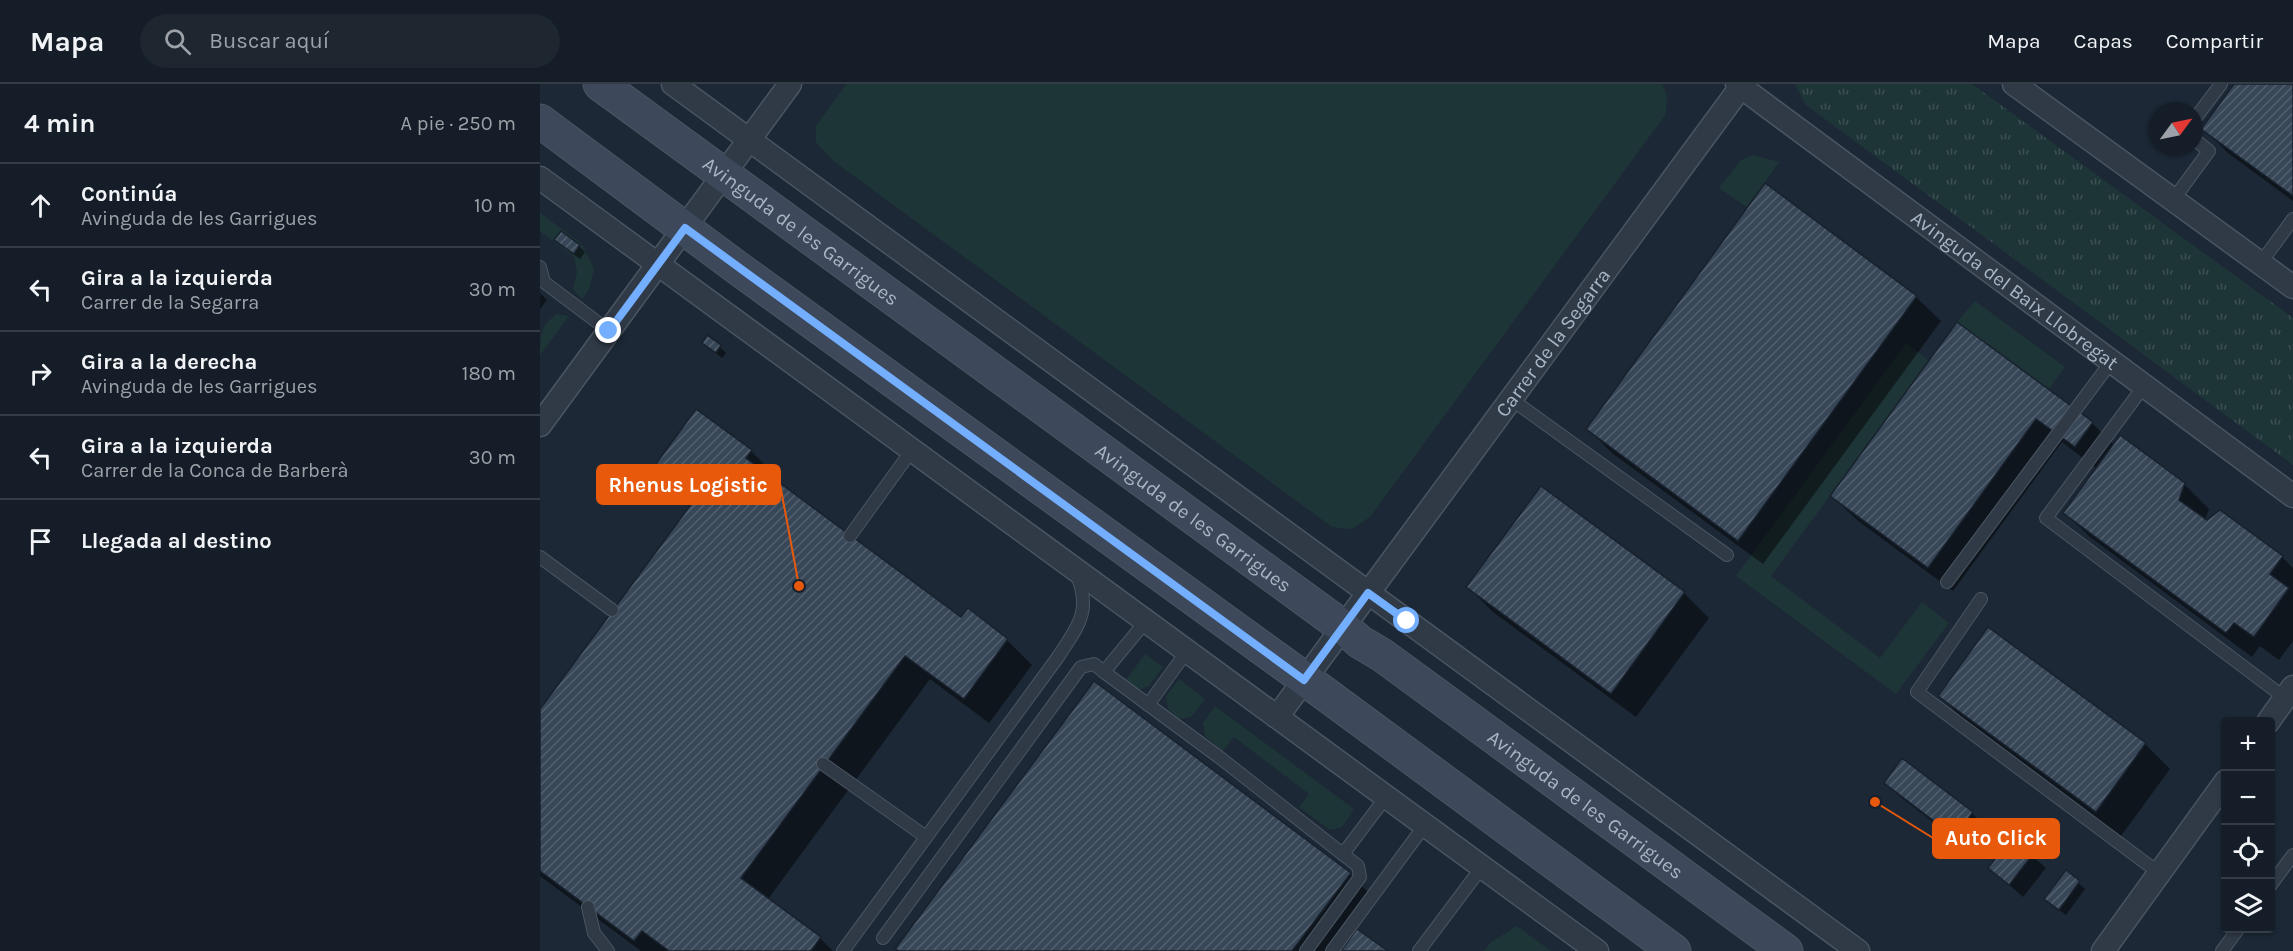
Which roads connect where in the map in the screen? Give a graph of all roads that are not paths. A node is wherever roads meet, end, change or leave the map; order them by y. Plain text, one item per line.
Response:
1 (600, 84) edge
2 (673, 84) edge
3 (790, 84) edge
4 (2014, 84) edge
5 (2221, 84) edge
6 (1741, 85) edge
7 (2203, 108) edge
8 (540, 121) edge
9 (749, 140) junction
10 (2203, 146) edge
11 (724, 175) junction
12 (540, 178) edge
13 (2173, 200) junction
14 (2293, 219) edge
15 (685, 228) junction
16 (658, 264) junction
17 (2260, 264) junction
18 (540, 267) edge
19 (542, 285) edge
20 (2293, 287) edge
21 (609, 331) junction
22 (2112, 362) junction
23 (2144, 386) junction
24 (1511, 399) junction
25 (540, 425) edge
26 (912, 450) junction
27 (2293, 496) edge
28 (850, 536) dead end
29 (1727, 555) dead end
30 (540, 557) edge
31 (1075, 569) junction
32 (1947, 582) dead end
33 (1368, 593) junction
34 (1981, 598) dead end
35 (612, 610) dead end
36 (1146, 621) junction
37 (1343, 627) junction
38 (1187, 651) junction
39 (1104, 672) junction
40 (1304, 680) junction
41 (2289, 692) edge
42 (1148, 705) junction
43 (1277, 717) junction
44 (2272, 717) edge
45 (823, 765) dead end
46 (2221, 788) edge
47 (1386, 796) junction
48 (1425, 825) junction
49 (926, 837) junction
50 (1343, 854) junction
51 (2293, 855) edge
52 (1482, 867) junction
53 (2159, 873) junction
54 (2275, 880) edge
55 (588, 907) dead end
56 (2235, 933) edge
57 (883, 939) dead end
58 (608, 951) edge
59 (843, 951) edge
60 (1306, 951) edge
61 (1332, 951) edge
62 (1419, 951) edge
63 (1598, 951) edge
64 (1674, 951) edge
65 (1786, 951) edge
66 (1858, 951) edge
67 (2103, 951) edge
68 (2222, 951) edge

1 - 11 street, Avinguda de les Garrigues
2 - 9 street
3 - 9 street
4 - 13 street
5 - 7 lane
6 - 22 street, Avinguda del Baix Llobregat
6 - 24 street, Carrer de la Segarra
8 - 15 street
9 - 11 street
9 - 33 street
10 - 13 lane
11 - 15 street
11 - 37 street, Avinguda de les Garrigues
12 - 16 street
13 - 17 street
14 - 17 lane
15 - 16 street
15 - 40 street
16 - 21 street
16 - 26 street
17 - 20 street
18 - 19 lane
19 - 21 lane
21 - 25 street
22 - 23 street, Avinguda del Baix Llobregat
22 - 32 lane
23 - 27 street, Avinguda del Baix Llobregat
23 - 41 lane
24 - 29 lane
24 - 33 street, Carrer de la Segarra
26 - 28 lane
26 - 31 street
30 - 35 lane
31 - 36 street
31 - 49 lane
33 - 37 street, Carrer de la Segarra
33 - 66 street
34 - 53 lane
36 - 38 street
36 - 39 lane
37 - 40 street, Carrer de la Segarra
37 - 65 street, Avinguda de les Garrigues
38 - 42 lane
38 - 43 street
39 - 42 lane
39 - 57 lane
40 - 43 street, Carrer de la Segarra
40 - 64 street
41 - 44 street
42 - 50 lane
43 - 47 street
45 - 49 lane
46 - 53 street
47 - 48 street
47 - 50 lane
48 - 52 street
48 - 61 lane
49 - 59 lane
50 - 60 lane
51 - 54 lane
52 - 62 lane
52 - 63 street
53 - 67 street
55 - 58 lane
56 - 68 lane

